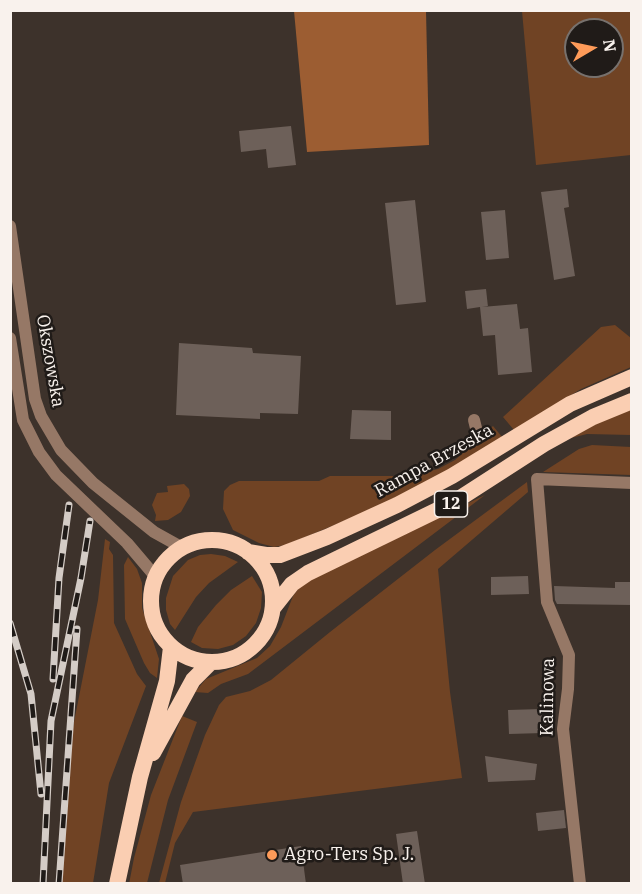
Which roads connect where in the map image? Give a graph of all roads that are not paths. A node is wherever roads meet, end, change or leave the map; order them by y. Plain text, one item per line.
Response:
1 (10, 226) edge
2 (10, 338) edge
3 (632, 377) edge
4 (632, 401) edge
5 (632, 483) edge
6 (181, 547) junction
7 (248, 552) junction
8 (155, 576) junction
9 (273, 608) junction
10 (171, 647) junction
11 (210, 663) junction
12 (140, 777) junction
13 (117, 884) edge
14 (580, 884) edge

1 - 6 street, Okszowska
2 - 8 street, Okszowska
3 - 7 highway, Rampa Brzeska / 12
4 - 9 highway, 12
5 - 14 street, Kalinowa
6 - 7 highway, 12
6 - 8 highway
7 - 9 highway, 12
8 - 10 highway
9 - 11 highway, 12
10 - 11 highway
10 - 12 highway
11 - 12 highway
12 - 13 highway

